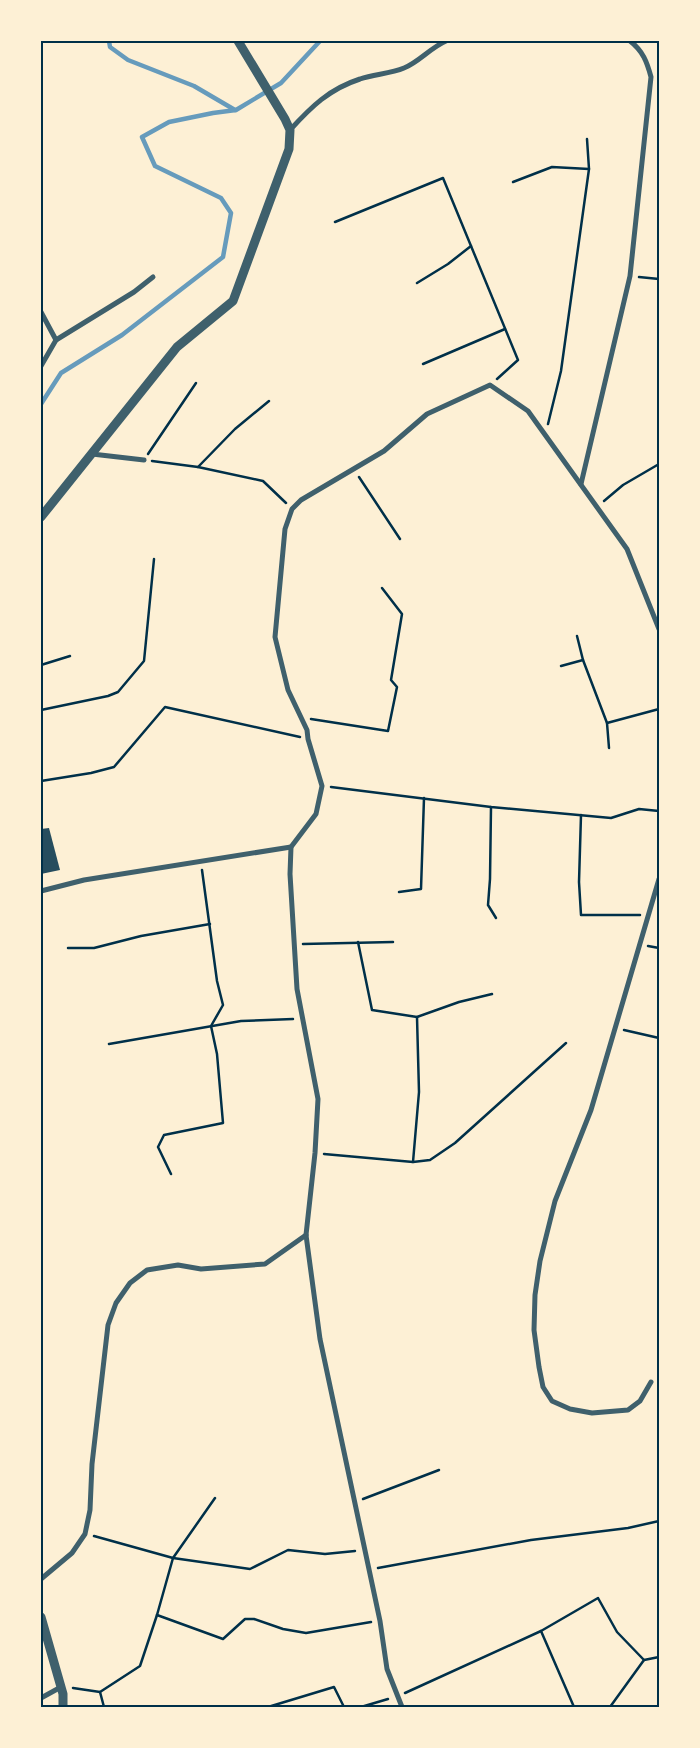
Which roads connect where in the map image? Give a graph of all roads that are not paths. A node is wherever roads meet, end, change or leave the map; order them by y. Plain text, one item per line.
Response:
1 (446, 41) edge
2 (630, 41) edge
3 (240, 45) edge
4 (290, 130) junction
5 (153, 277) dead end
6 (41, 312) edge
7 (56, 340) junction
8 (41, 366) edge
9 (92, 454) junction
10 (144, 460) road end
11 (581, 484) junction
12 (41, 517) edge
13 (659, 629) edge
14 (291, 847) junction
15 (659, 879) edge
16 (41, 891) edge
17 (306, 1235) junction
18 (651, 1382) dead end
19 (41, 1579) edge
20 (41, 1617) edge
21 (61, 1686) junction
22 (41, 1698) edge
23 (63, 1707) edge
24 (402, 1707) edge

1 - 4 street
2 - 11 street
3 - 4 street
4 - 9 street
5 - 7 street
6 - 7 street
7 - 8 street
9 - 10 street
9 - 12 street
11 - 13 street
11 - 14 street
14 - 16 street
14 - 17 street
15 - 18 street
17 - 19 street
17 - 24 street
20 - 21 street
21 - 22 street
21 - 23 street

